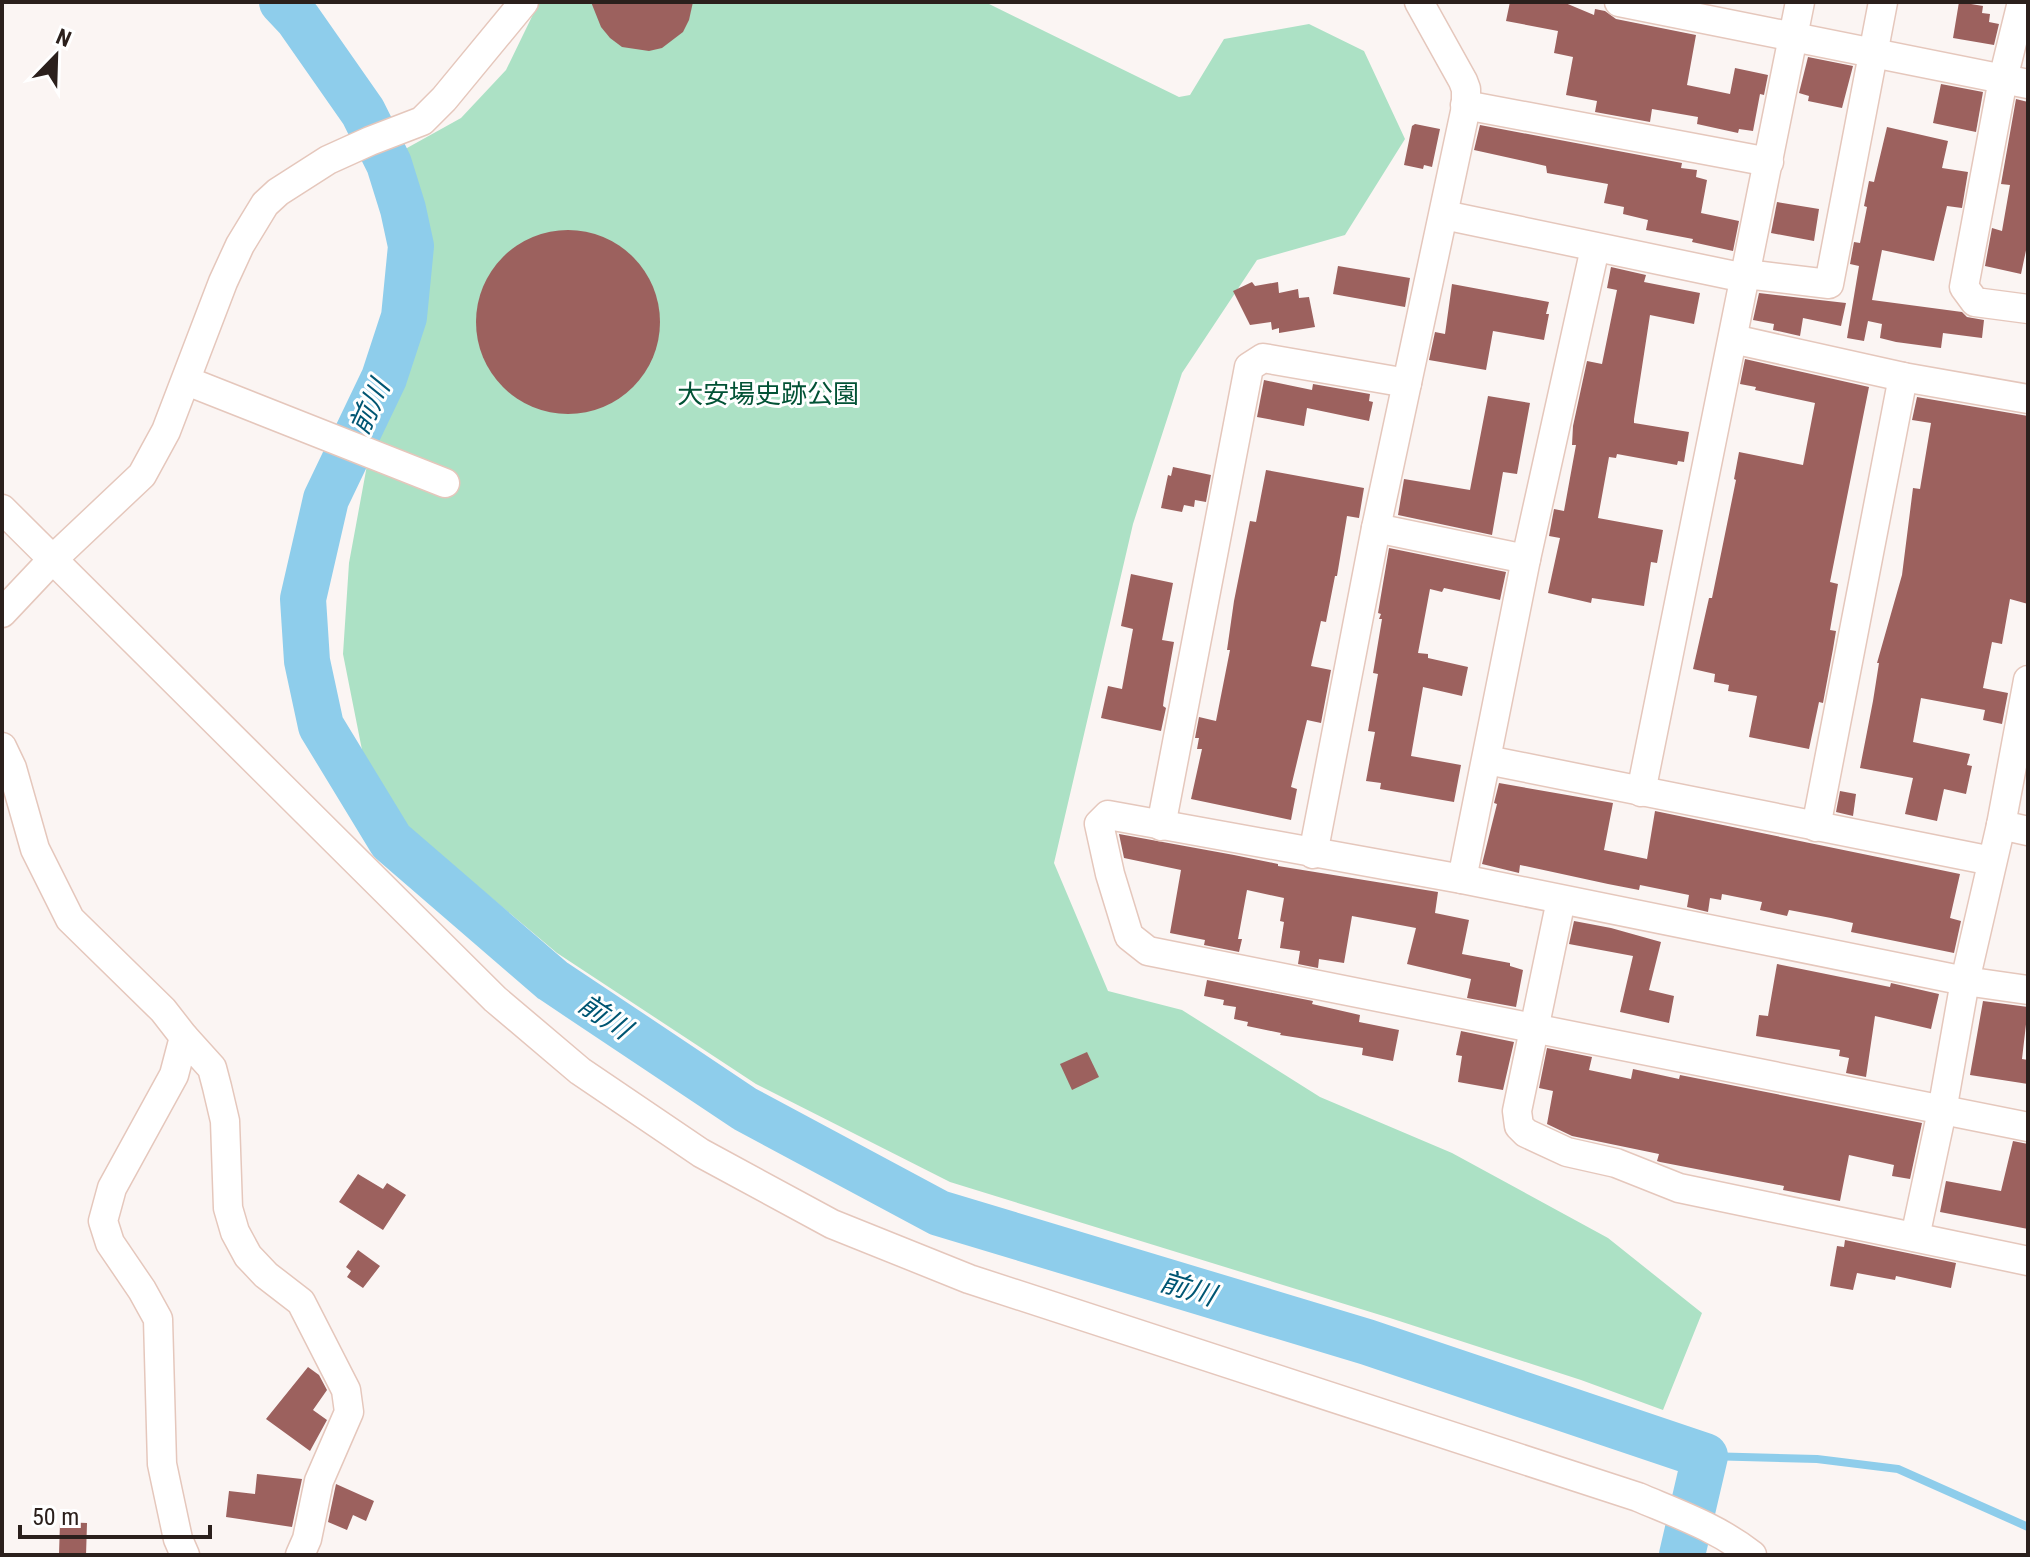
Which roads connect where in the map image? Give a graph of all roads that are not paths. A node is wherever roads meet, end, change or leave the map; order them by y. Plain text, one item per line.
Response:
1 (524, 2) edge
2 (1419, 2) edge
3 (1619, 2) edge
4 (1800, 2) edge
5 (1883, 2) edge
6 (2022, 2) edge
7 (1793, 38) junction
8 (1872, 53) junction
9 (2016, 82) edge
10 (1465, 105) junction
11 (1769, 162) junction
12 (1444, 215) junction
13 (1595, 248) junction
14 (1746, 276) junction
15 (2028, 309) edge
16 (1733, 339) junction
17 (1903, 377) junction
18 (187, 381) junction
19 (1407, 383) junction
20 (2028, 399) edge
21 (445, 483) dead end
22 (2, 509) edge
23 (1376, 528) junction
24 (1526, 559) junction
25 (52, 560) junction
26 (2, 613) edge
27 (2028, 682) edge
28 (2, 747) edge
29 (1487, 760) junction
30 (1641, 792) junction
31 (1161, 826) junction
32 (1816, 827) junction
33 (2014, 828) edge
34 (1313, 854) junction
35 (1992, 861) junction
36 (1462, 879) junction
37 (1561, 900) junction
38 (1965, 981) junction
39 (2028, 990) edge
40 (1534, 1028) junction
41 (184, 1037) junction
42 (1942, 1111) junction
43 (2028, 1127) edge
44 (1915, 1237) junction
45 (2028, 1261) edge
46 (185, 1555) edge
47 (300, 1555) edge
48 (1752, 1555) edge

1 - 18 street
2 - 10 street
3 - 7 street
4 - 7 street
5 - 8 street
6 - 9 street
7 - 8 street
7 - 11 street
8 - 9 street
8 - 14 street
9 - 15 street
10 - 11 street
10 - 12 street
11 - 14 street
12 - 13 street
12 - 19 street
13 - 14 street
13 - 24 street
14 - 16 street
16 - 17 street
16 - 30 street
17 - 20 street
17 - 32 street
18 - 21 street
18 - 25 street
19 - 23 street
19 - 31 street
22 - 25 street
23 - 24 street
23 - 34 street
24 - 29 street
25 - 26 street
25 - 48 street
27 - 33 street
28 - 41 street
29 - 30 street
29 - 36 street
30 - 32 street
31 - 34 street
31 - 40 street
32 - 35 street
33 - 35 street
34 - 36 street
35 - 38 street
36 - 37 street
37 - 38 street
37 - 40 street
38 - 39 street
38 - 42 street
40 - 42 street
40 - 44 street
41 - 46 street
41 - 47 street
42 - 43 street
42 - 44 street
44 - 45 street

